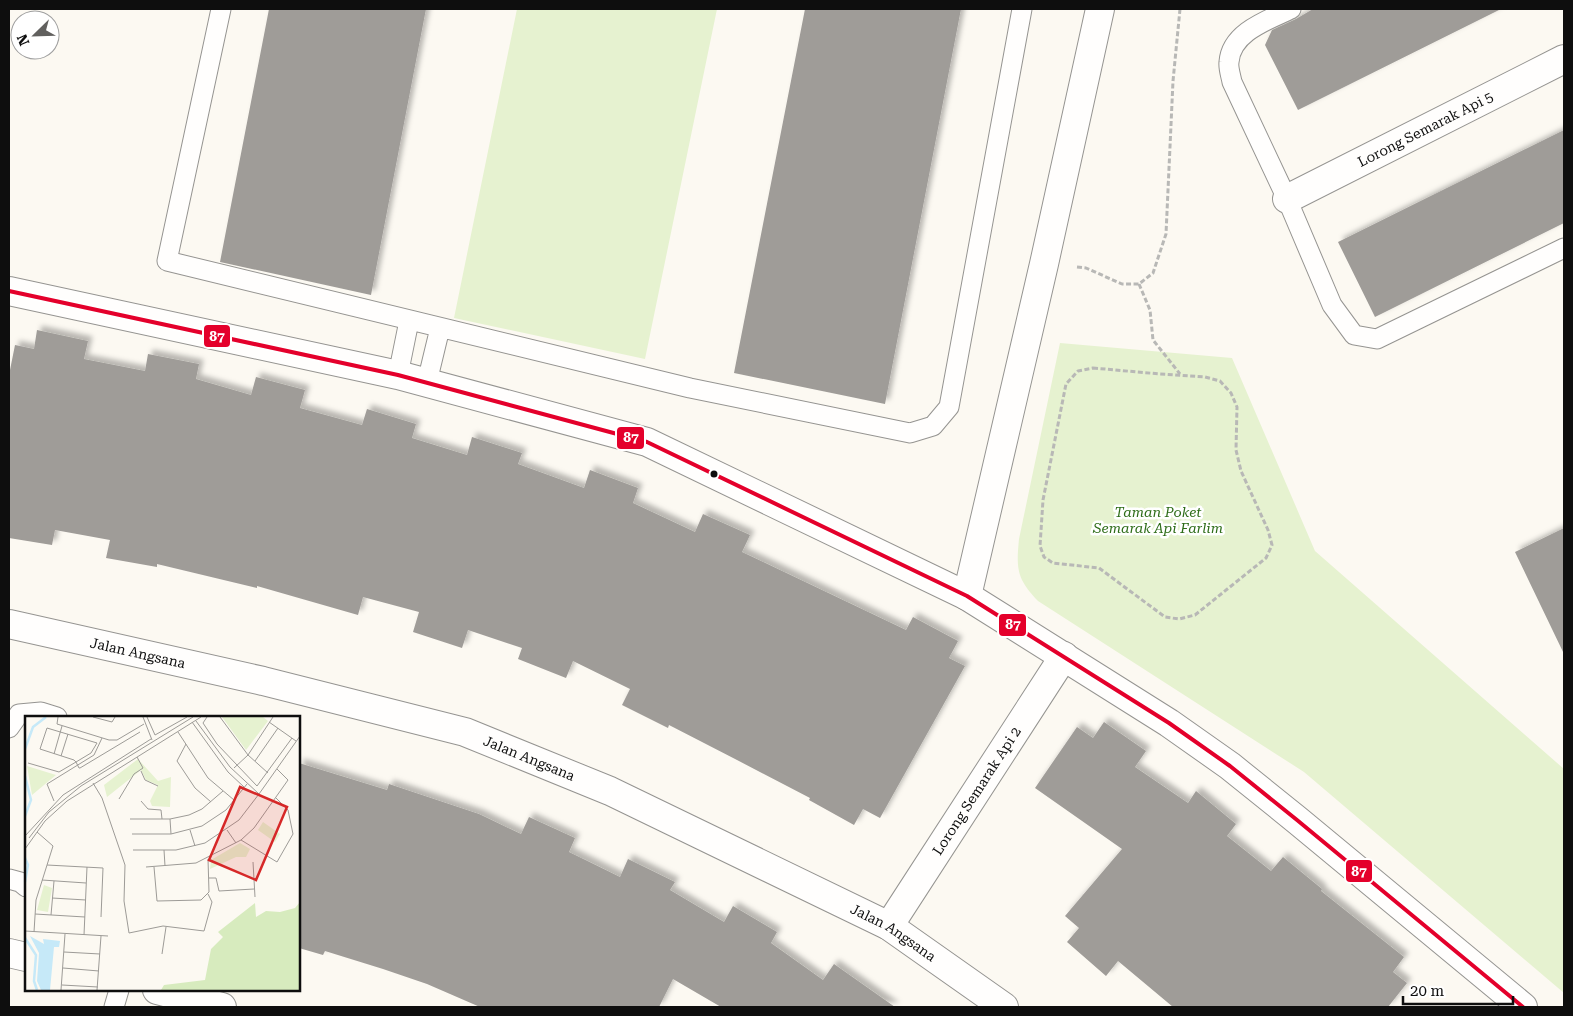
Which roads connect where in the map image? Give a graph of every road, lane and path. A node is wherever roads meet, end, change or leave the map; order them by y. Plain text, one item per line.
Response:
1 (221, 9) edge
2 (1022, 9) edge
3 (1100, 9) edge
4 (1180, 9) edge
5 (1291, 9) edge
6 (1564, 59) edge
7 (1287, 199) junction
8 (1564, 248) edge
9 (1044, 264) junction
10 (1139, 284) junction
11 (9, 292) edge
12 (409, 321) junction
13 (440, 328) junction
14 (1180, 374) junction
15 (398, 375) junction
16 (427, 382) junction
17 (967, 596) junction
18 (9, 624) edge
19 (1064, 656) junction
20 (54, 716) edge
21 (9, 728) edge
22 (9, 879) edge
23 (25, 885) edge
24 (889, 926) junction
25 (9, 953) edge
26 (25, 958) edge
27 (119, 991) edge
28 (161, 991) edge
29 (114, 1007) edge
30 (222, 1007) edge
31 (1004, 1007) edge
32 (1523, 1007) edge

1 - 12 lane
2 - 13 lane
3 - 9 street
4 - 10 path
5 - 7 lane
6 - 7 street, Lorong Semarak Api 5
7 - 8 lane
9 - 10 path
9 - 17 street
10 - 14 path
11 - 15 street
12 - 13 lane
12 - 15 lane
13 - 16 lane
14 - 14 path
15 - 16 street
16 - 17 street
17 - 19 street
18 - 24 street, Jalan Angsana
19 - 24 street, Lorong Semarak Api 2
19 - 32 street
20 - 21 lane
22 - 23 lane
24 - 31 street, Jalan Angsana
25 - 26 street
27 - 29 lane
28 - 30 street

